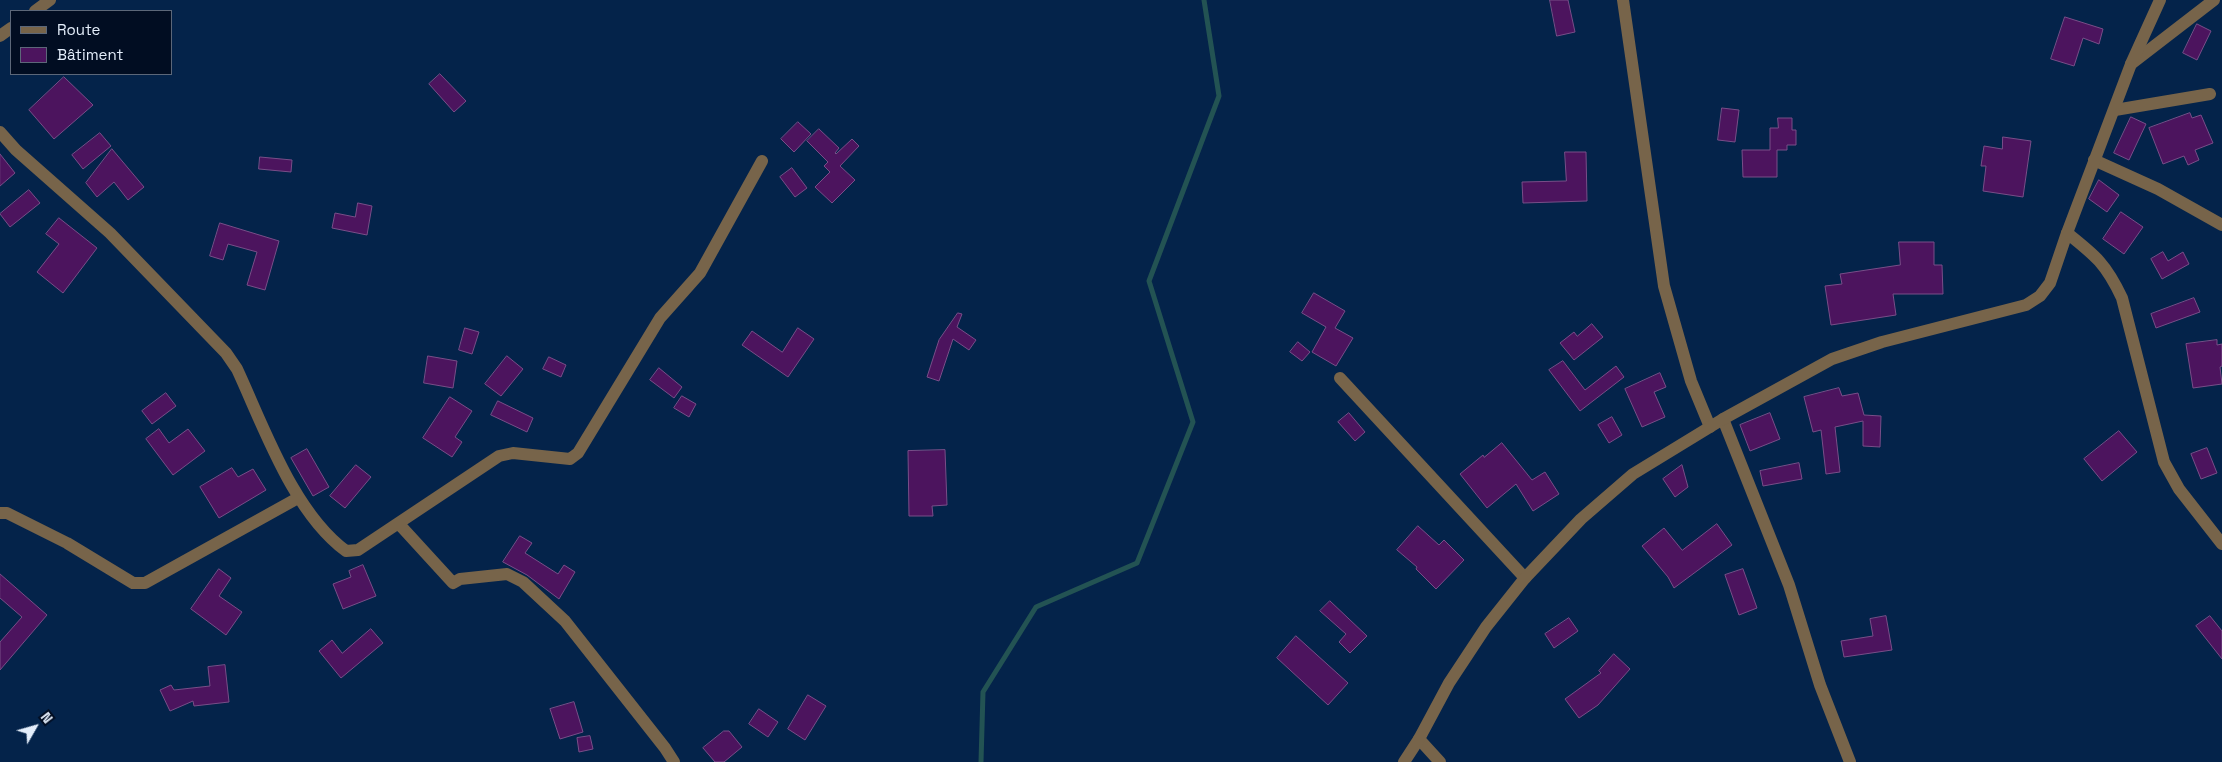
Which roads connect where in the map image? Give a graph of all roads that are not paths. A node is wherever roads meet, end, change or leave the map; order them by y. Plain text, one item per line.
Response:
1 (50, 0) edge
2 (1623, 0) edge
3 (2160, 0) edge
4 (2214, 0) edge
5 (36, 10) edge
6 (2131, 64) junction
7 (2210, 94) dead end
8 (2115, 110) junction
9 (0, 132) edge
10 (2094, 160) junction
11 (762, 161) dead end
12 (2222, 225) edge
13 (2067, 233) junction
14 (1340, 378) dead end
15 (1723, 419) junction
16 (1710, 427) junction
17 (298, 498) junction
18 (0, 513) edge
19 (399, 524) junction
20 (2222, 544) edge
21 (1525, 578) junction
22 (1419, 739) junction
23 (674, 762) edge
24 (1404, 762) edge
25 (1440, 762) edge
26 (1850, 762) edge

1 - 5 street
2 - 16 street
3 - 6 street
4 - 6 street
6 - 8 street
7 - 8 street
8 - 10 street
9 - 17 street
10 - 12 street
10 - 13 street
11 - 19 street
13 - 15 street
13 - 20 street
14 - 21 street
15 - 16 street
15 - 26 street
16 - 21 street
17 - 18 street
17 - 19 street
19 - 23 street
21 - 22 street
22 - 24 street
22 - 25 street

